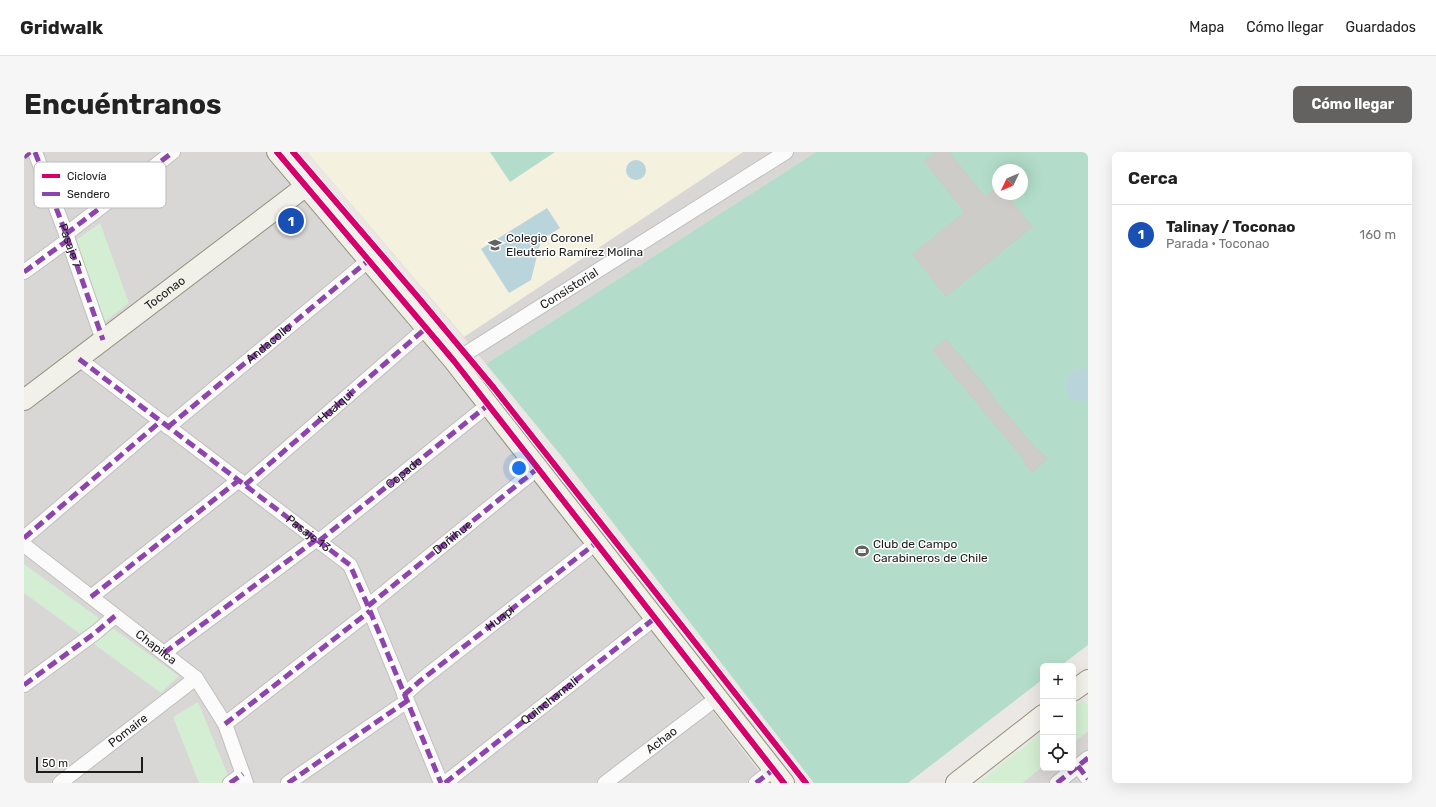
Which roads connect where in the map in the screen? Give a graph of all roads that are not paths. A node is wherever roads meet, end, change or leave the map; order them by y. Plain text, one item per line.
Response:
1 (30, 152) edge
2 (35, 152) edge
3 (173, 152) edge
4 (277, 152) edge
5 (786, 152) edge
6 (24, 157) edge
7 (39, 162) edge
8 (161, 162) edge
9 (306, 186) junction
10 (56, 208) edge
11 (103, 208) edge
12 (67, 237) junction
13 (369, 260) junction
14 (24, 272) edge
15 (426, 328) junction
16 (103, 340) junction
17 (79, 359) junction
18 (454, 361) junction
19 (24, 400) edge
20 (488, 405) junction
21 (165, 424) junction
22 (538, 468) junction
23 (242, 482) junction
24 (24, 538) edge
25 (318, 540) junction
26 (596, 543) junction
27 (24, 545) edge
28 (91, 597) junction
29 (369, 609) junction
30 (115, 616) junction
31 (655, 618) junction
32 (164, 653) junction
33 (196, 678) junction
34 (1088, 680) edge
35 (24, 685) edge
36 (1076, 689) edge
37 (406, 698) junction
38 (717, 698) junction
39 (1040, 717) edge
40 (225, 724) junction
41 (1083, 762) edge
42 (779, 776) edge
43 (245, 779) edge
44 (1088, 779) edge
45 (60, 783) edge
46 (230, 783) edge
47 (288, 783) edge
48 (441, 783) edge
49 (444, 783) edge
50 (605, 783) edge
51 (756, 783) edge
52 (956, 783) edge
53 (1057, 783) edge

1 - 6 street
2 - 7 street, Pasaje 7
3 - 8 street
4 - 9 street
5 - 18 street, Consistorial
9 - 13 street
9 - 16 street, Toconao
10 - 12 street, Pasaje 7
11 - 12 street
12 - 14 street
12 - 16 street, Pasaje 7
13 - 15 street
13 - 21 street, Andacollo
15 - 18 street
15 - 23 street, Hualqui
16 - 17 street, Toconao
17 - 19 street, Toconao
17 - 21 street, Pasaje 13
18 - 20 street
20 - 22 street
20 - 25 street, Copado
21 - 23 street, Pasaje 13
21 - 24 street, Andacollo
22 - 26 street
22 - 29 street, Doñihue
23 - 25 street, Pasaje 13
23 - 28 street, Hualqui
25 - 29 street, Pasaje 13
25 - 32 street, Copado
26 - 31 street
26 - 37 street, Huapi
27 - 28 street, Chapilca
28 - 30 street, Chapilca
29 - 37 street, Pasaje 13
29 - 40 street, Doñihue
30 - 32 street, Chapilca
30 - 35 street
31 - 38 street
31 - 49 street, Quinchamali
32 - 33 street, Chapilca
33 - 40 street, Chapilca
33 - 45 street, Pomaire
34 - 36 street
37 - 47 street, Huapi
37 - 48 street, Pasaje 13
38 - 42 street
38 - 50 street, Achao
39 - 52 street
40 - 43 street, Chapilca
41 - 44 street
41 - 53 street
42 - 51 street
43 - 46 street

